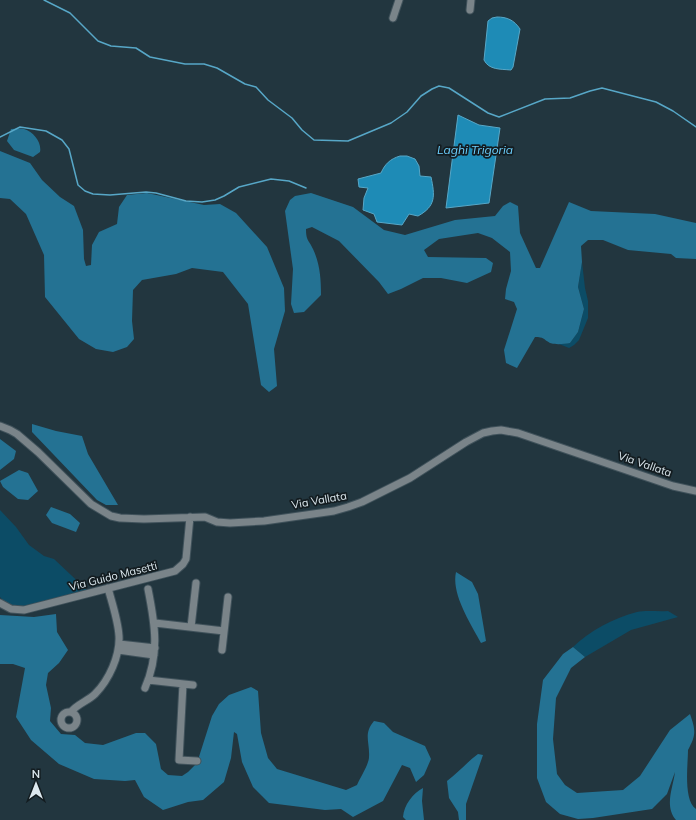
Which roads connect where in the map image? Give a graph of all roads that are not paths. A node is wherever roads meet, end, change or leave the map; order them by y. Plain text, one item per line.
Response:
1 (399, 0) edge
2 (471, 0) edge
3 (470, 10) dead end
4 (393, 18) dead end
5 (0, 426) edge
6 (696, 490) edge
7 (190, 517) junction
8 (196, 583) dead end
9 (108, 588) junction
10 (148, 589) dead end
11 (228, 597) dead end
12 (0, 603) edge
13 (155, 623) junction
14 (191, 627) junction
15 (224, 630) junction
16 (118, 647) junction
17 (222, 650) dead end
18 (154, 652) junction
19 (148, 680) junction
20 (184, 684) junction
21 (193, 685) dead end
22 (145, 688) dead end
23 (71, 712) dead end
24 (197, 761) dead end

1 - 4 street
2 - 3 street
5 - 7 street, Via Vallata
6 - 7 street, Via Vallata
7 - 9 street, Via Guido Masetti
8 - 14 street
9 - 12 street, Via Guido Masetti
9 - 16 street
10 - 13 street
11 - 15 street
13 - 14 street
13 - 18 street
14 - 15 street
15 - 17 street
16 - 18 street
16 - 23 street
18 - 19 street
19 - 20 street
19 - 22 street
20 - 21 street
20 - 24 street

